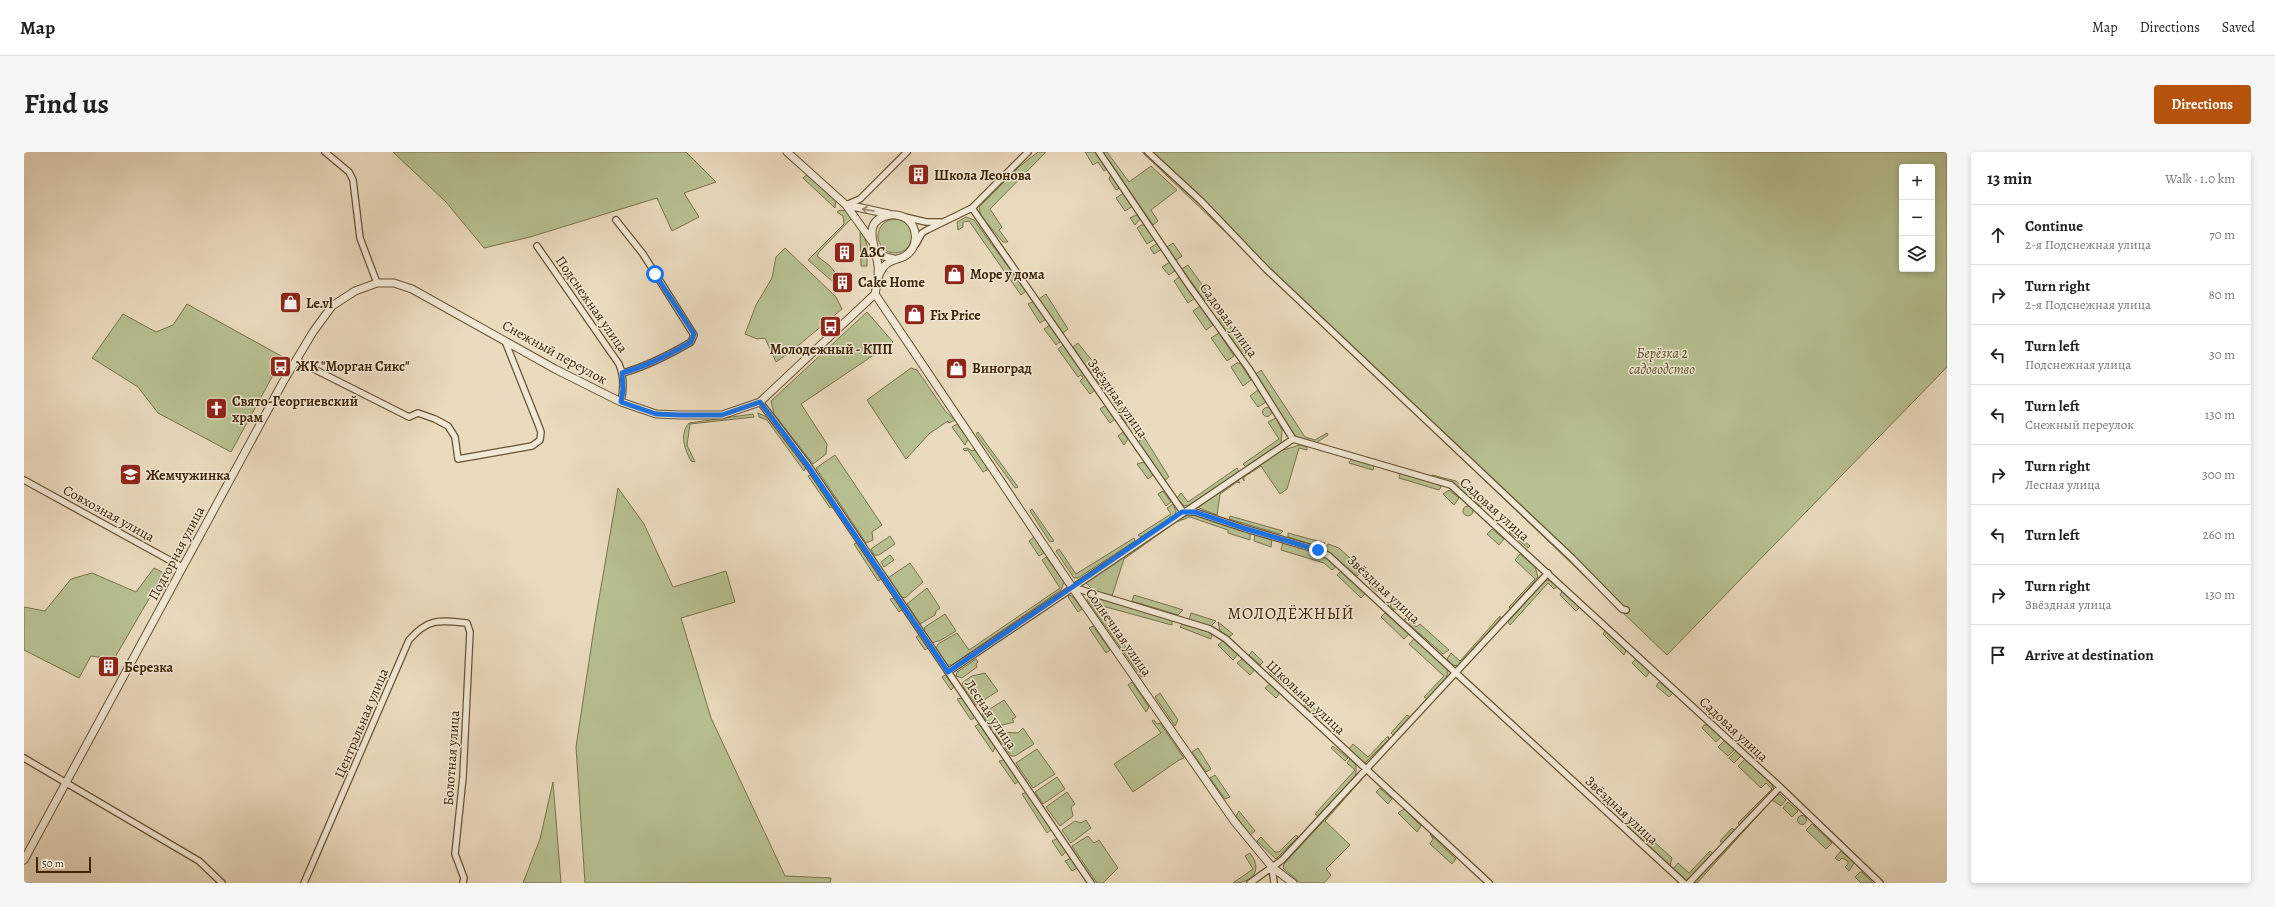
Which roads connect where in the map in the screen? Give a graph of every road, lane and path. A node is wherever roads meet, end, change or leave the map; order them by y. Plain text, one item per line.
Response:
1 (325, 152) edge
2 (787, 152) edge
3 (907, 152) edge
4 (1028, 152) edge
5 (1099, 152) edge
6 (1148, 152) edge
7 (846, 205) junction
8 (972, 208) junction
9 (890, 215) junction
10 (899, 215) junction
11 (616, 220) dead end
12 (940, 222) junction
13 (871, 240) junction
14 (537, 246) dead end
15 (914, 246) junction
16 (874, 249) junction
17 (896, 260) junction
18 (878, 278) junction
19 (377, 283) junction
20 (875, 294) junction
21 (504, 338) junction
22 (296, 360) junction
23 (622, 373) junction
24 (621, 402) junction
25 (760, 402) junction
26 (1293, 439) junction
27 (24, 480) edge
28 (1182, 512) junction
29 (182, 567) junction
30 (1548, 573) junction
31 (1072, 587) junction
32 (1626, 610) dead end
33 (470, 632) joint
34 (948, 672) junction
35 (1455, 672) junction
36 (24, 758) edge
37 (1365, 770) junction
38 (65, 784) junction
39 (1780, 787) junction
40 (24, 860) edge
41 (1272, 867) junction
42 (222, 883) edge
43 (304, 883) edge
44 (463, 883) edge
45 (1091, 883) edge
46 (1250, 883) edge
47 (1274, 883) edge
48 (1293, 883) edge
49 (1489, 883) edge
50 (1684, 883) edge
51 (1689, 883) edge
52 (1880, 883) edge

1 - 19 street
2 - 7 street
3 - 7 street
4 - 8 street
5 - 26 street, Садовая улица
6 - 32 street
9 -> 7 street
7 - 13 street
8 - 12 street
8 - 28 street, Звёздная улица
9 - 10 street
9 - 13 street
10 - 12 street
10 - 15 street
11 - 23 street
12 - 15 street
13 - 16 street
14 - 23 street, Подснежная улица
15 - 17 street
16 - 17 street
16 - 18 street
17 - 18 street
18 - 20 street
19 - 21 street, Снежный переулок
19 - 22 street, Подгорная улица
20 - 25 street, Снежный переулок
20 - 31 street, Солнечная улица
21 - 22 street
21 - 24 street, Снежный переулок
22 - 29 street, Подгорная улица
23 - 24 street, Подснежная улица
24 - 25 street, Снежный переулок
25 - 34 street, Лесная улица
26 - 28 street
26 - 30 street, Садовая улица
27 - 29 street, Совхозная улица
28 - 31 street
28 - 35 street, Звёздная улица
29 - 38 street, Подгорная улица
30 - 35 street
30 - 39 street, Садовая улица
31 - 34 street
31 - 37 street, Школьная улица
31 - 41 street, Солнечная улица
33 - 43 street, Центральная улица
33 - 44 street, Болотная улица
34 - 45 street, Лесная улица
35 - 37 street
35 - 50 street, Звёздная улица
36 - 38 street
37 - 41 street
37 - 49 street, Школьная улица
38 - 40 street, Подгорная улица
38 - 42 street
39 - 51 street
39 - 52 street, Садовая улица
41 - 46 street
41 - 47 street
41 - 48 street, Солнечная улица

